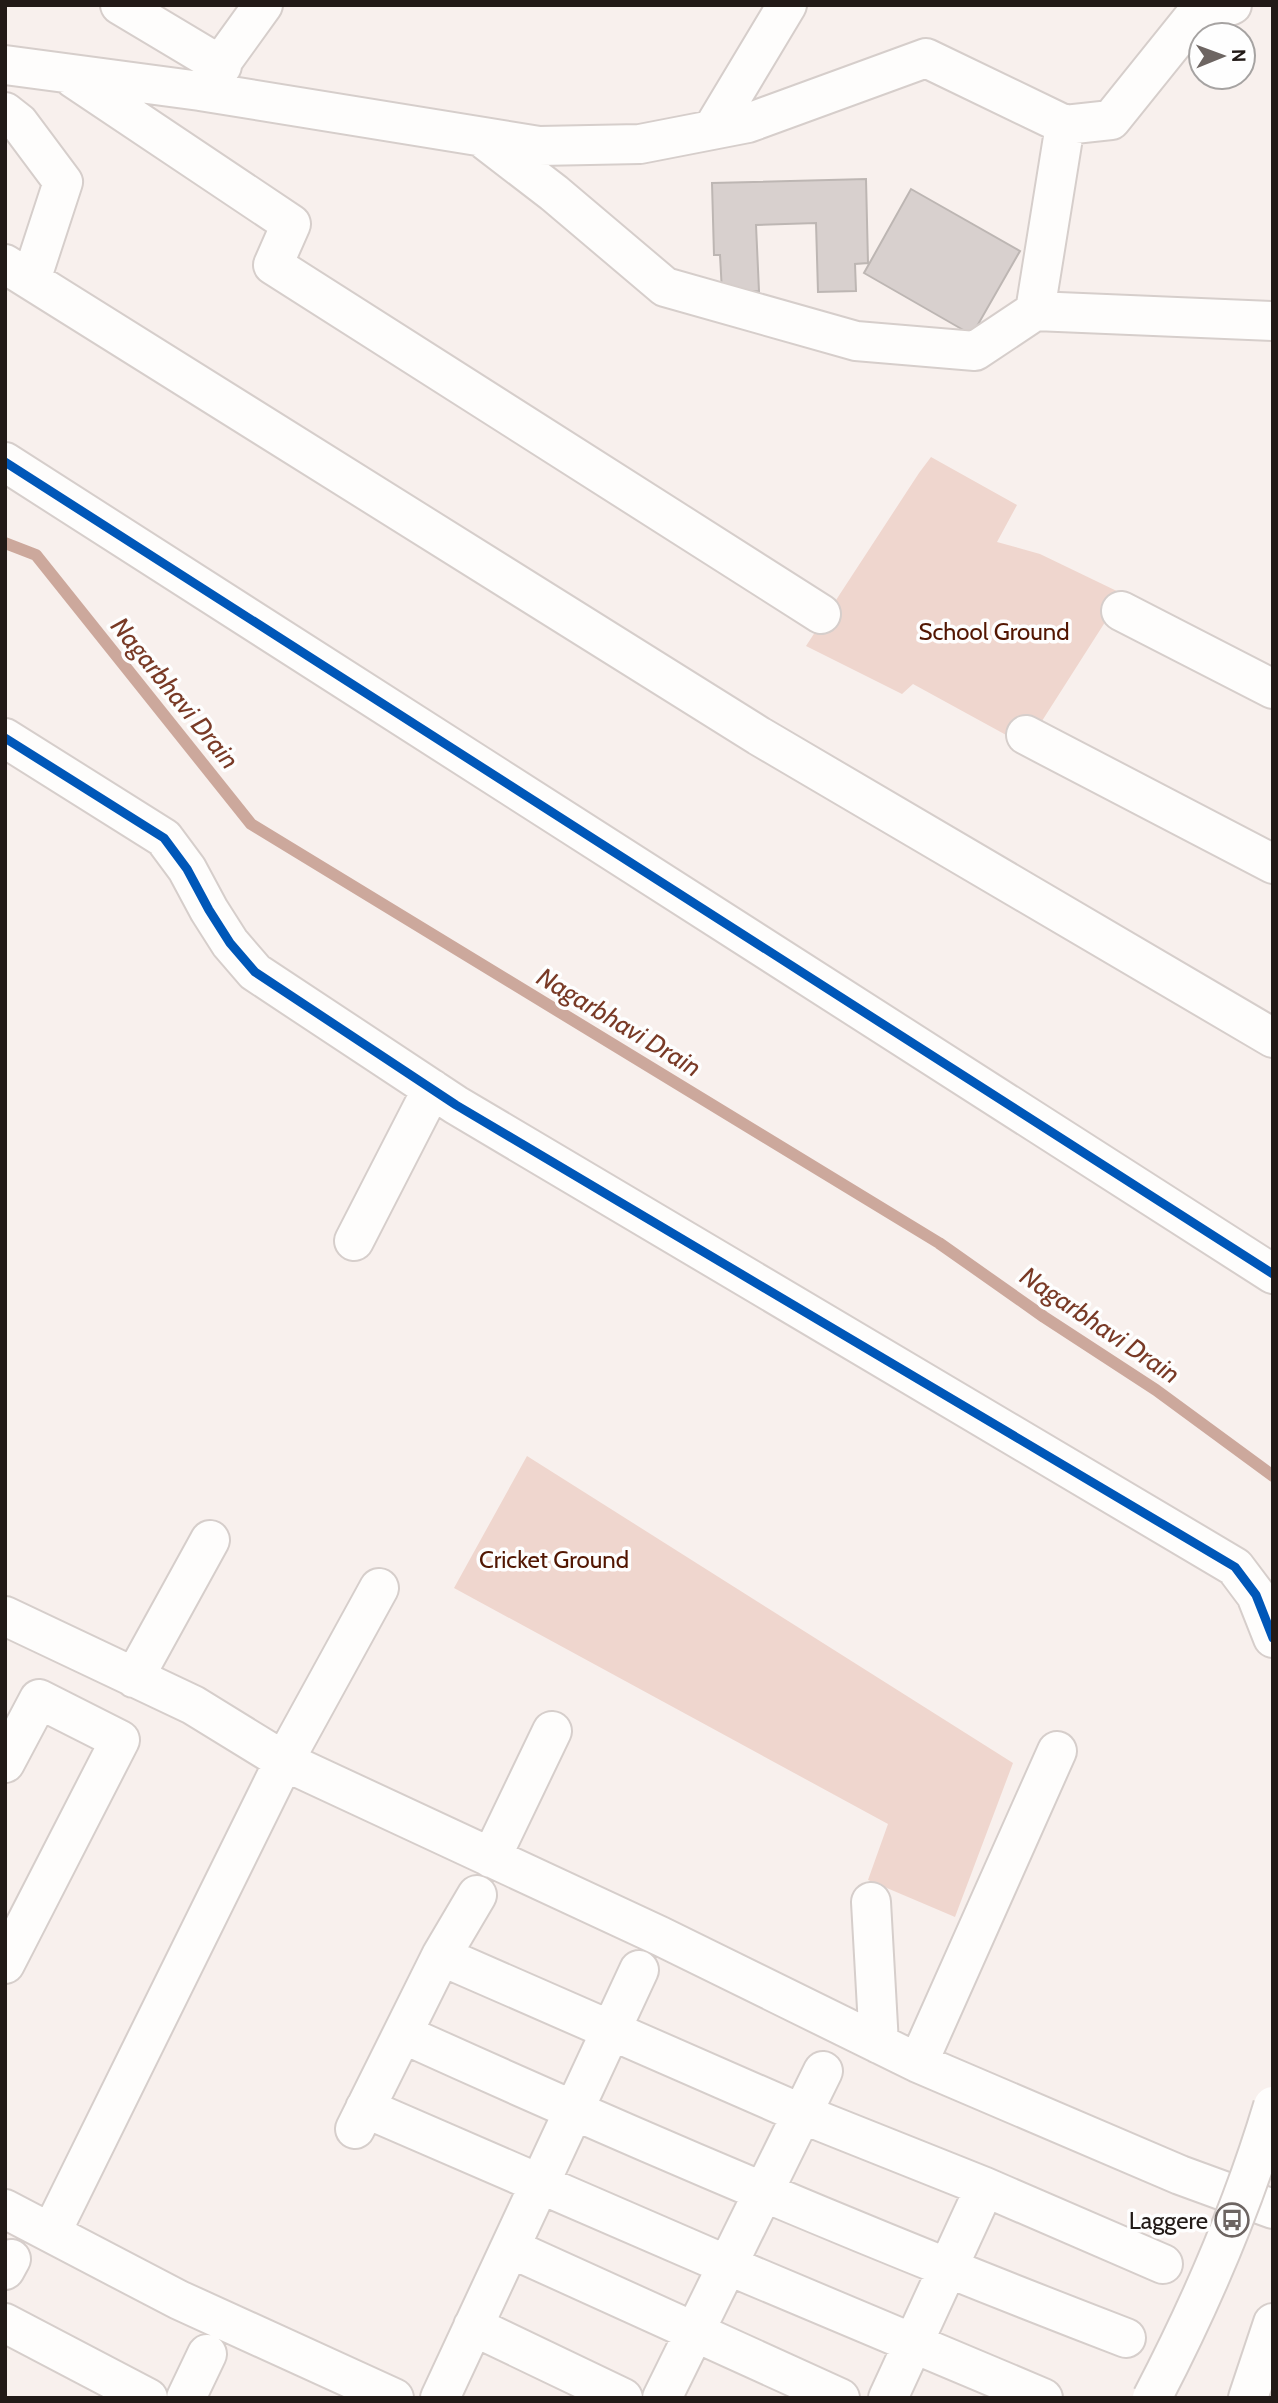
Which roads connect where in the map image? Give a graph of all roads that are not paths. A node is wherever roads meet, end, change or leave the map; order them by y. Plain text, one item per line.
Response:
1 (120, 5) edge
2 (263, 5) edge
3 (787, 5) edge
4 (1232, 5) edge
5 (5, 65) edge
6 (65, 73) junction
7 (211, 78) junction
8 (5, 112) edge
9 (1065, 125) junction
10 (712, 130) junction
11 (481, 136) junction
12 (18, 272) edge
13 (1035, 311) junction
14 (1273, 321) edge
15 (5, 462) edge
16 (1121, 611) dead end
17 (821, 614) dead end
18 (1273, 689) edge
19 (1026, 735) dead end
20 (5, 738) edge
21 (1273, 864) edge
22 (1273, 1038) edge
23 (432, 1089) junction
24 (355, 1241) dead end
25 (1273, 1274) edge
26 (210, 1540) dead end
27 (379, 1588) dead end
28 (5, 1616) edge
29 (1273, 1638) edge
30 (134, 1678) junction
31 (552, 1731) dead end
32 (1057, 1751) dead end
33 (284, 1761) junction
34 (5, 1763) edge
35 (491, 1857) junction
36 (477, 1895) dead end
37 (871, 1902) dead end
38 (441, 1956) junction
39 (5, 1964) edge
40 (639, 1970) dead end
41 (610, 2031) junction
42 (403, 2034) junction
43 (879, 2044) junction
44 (918, 2063) junction
45 (823, 2071) dead end
46 (1273, 2106) edge
47 (573, 2111) junction
48 (802, 2114) junction
49 (540, 2184) junction
50 (985, 2186) junction
51 (763, 2193) junction
52 (5, 2209) edge
53 (1273, 2209) edge
54 (51, 2233) junction
55 (510, 2248) junction
56 (1163, 2264) dead end
57 (727, 2265) junction
58 (947, 2269) junction
59 (5, 2323) edge
60 (473, 2326) junction
61 (1272, 2329) edge
62 (694, 2332) junction
63 (1126, 2338) dead end
64 (912, 2344) junction
65 (207, 2354) dead end
66 (148, 2398) edge
67 (187, 2398) edge
68 (394, 2398) edge
69 (440, 2398) edge
70 (623, 2398) edge
71 (662, 2398) edge
72 (840, 2398) edge
73 (888, 2398) edge
74 (1043, 2398) edge
75 (1152, 2398) edge
76 (1248, 2398) edge

1 - 7 street
2 - 7 street
3 - 10 street
4 - 9 street
5 - 6 street
6 - 7 street
6 - 17 street
7 - 11 street
8 - 12 street
9 - 10 street
9 - 13 street
10 - 11 street
11 - 13 street
12 - 22 street
13 - 14 street
15 - 25 street
16 - 18 street
19 - 21 street
20 - 23 street
23 - 24 street
23 - 29 street
26 - 30 street
27 - 33 street
28 - 30 street
30 - 33 street
31 - 35 street
32 - 44 street
33 - 35 street
33 - 54 street
34 - 39 street
35 - 43 street
36 - 38 street
37 - 43 street
38 - 41 street
38 - 42 street
40 - 41 street
41 - 47 street
41 - 48 street
42 - 47 street
42 - 49 street
43 - 44 street
44 - 53 street
45 - 48 street
46 - 75 street, bridge
47 - 49 street
47 - 51 street
48 - 50 street
48 - 51 street
49 - 55 street
49 - 57 street
50 - 56 street
50 - 58 street
51 - 57 street
51 - 58 street
52 - 54 street
54 - 68 street
55 - 60 street
55 - 62 street
57 - 62 street
57 - 64 street
58 - 63 street
58 - 64 street
59 - 66 street
60 - 69 street
60 - 70 street
61 - 76 street
62 - 71 street
62 - 72 street
64 - 73 street
64 - 74 street
65 - 67 street

